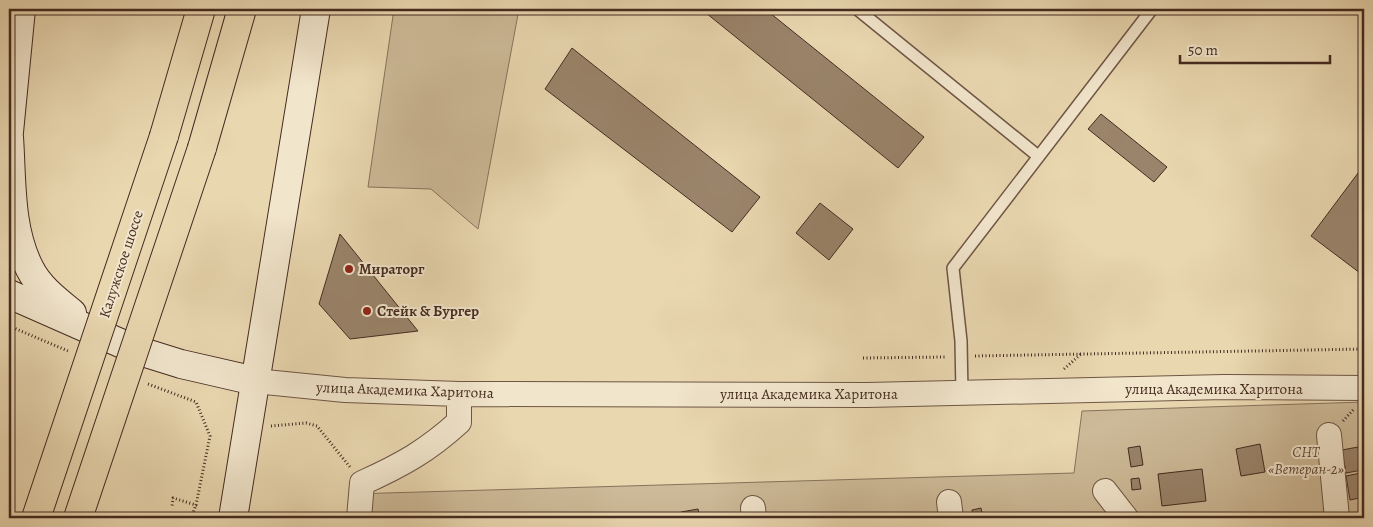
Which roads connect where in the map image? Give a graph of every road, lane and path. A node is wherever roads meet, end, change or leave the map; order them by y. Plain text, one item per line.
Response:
1 (21, 9) edge
2 (201, 9) edge
3 (242, 9) edge
4 (316, 9) edge
5 (857, 9) edge
6 (1152, 9) edge
7 (9, 132) edge
8 (9, 137) edge
9 (1038, 156) junction
10 (9, 294) edge
11 (92, 330) junction
12 (1364, 349) edge
13 (962, 356) junction
14 (863, 358) dead end
15 (255, 381) junction
16 (962, 393) junction
17 (459, 394) junction
18 (1360, 398) edge
19 (267, 426) dead end
20 (1329, 435) joint
21 (362, 483) junction
22 (1105, 491) dead end
23 (196, 505) dead end
24 (36, 518) edge
25 (78, 518) edge
26 (191, 518) edge
27 (233, 518) edge
28 (359, 518) edge
29 (1126, 518) edge
30 (1337, 518) edge

1 - 7 main road
2 - 24 highway, Калужское шоссе, bridge
3 - 25 highway, bridge
4 - 15 main road
5 - 9 lane
6 - 9 lane
8 - 11 main road
9 - 13 lane
10 - 11 main road
11 - 15 main road
12 - 13 path
13 - 14 path
13 - 16 lane
15 - 17 street, улица Академика Харитона
15 - 27 main road
16 - 17 street, улица Академика Харитона
16 - 18 street, улица Академика Харитона
17 - 21 street
18 - 20 path
19 - 21 path
20 - 30 street
21 - 28 street
22 - 29 street
23 - 26 path

